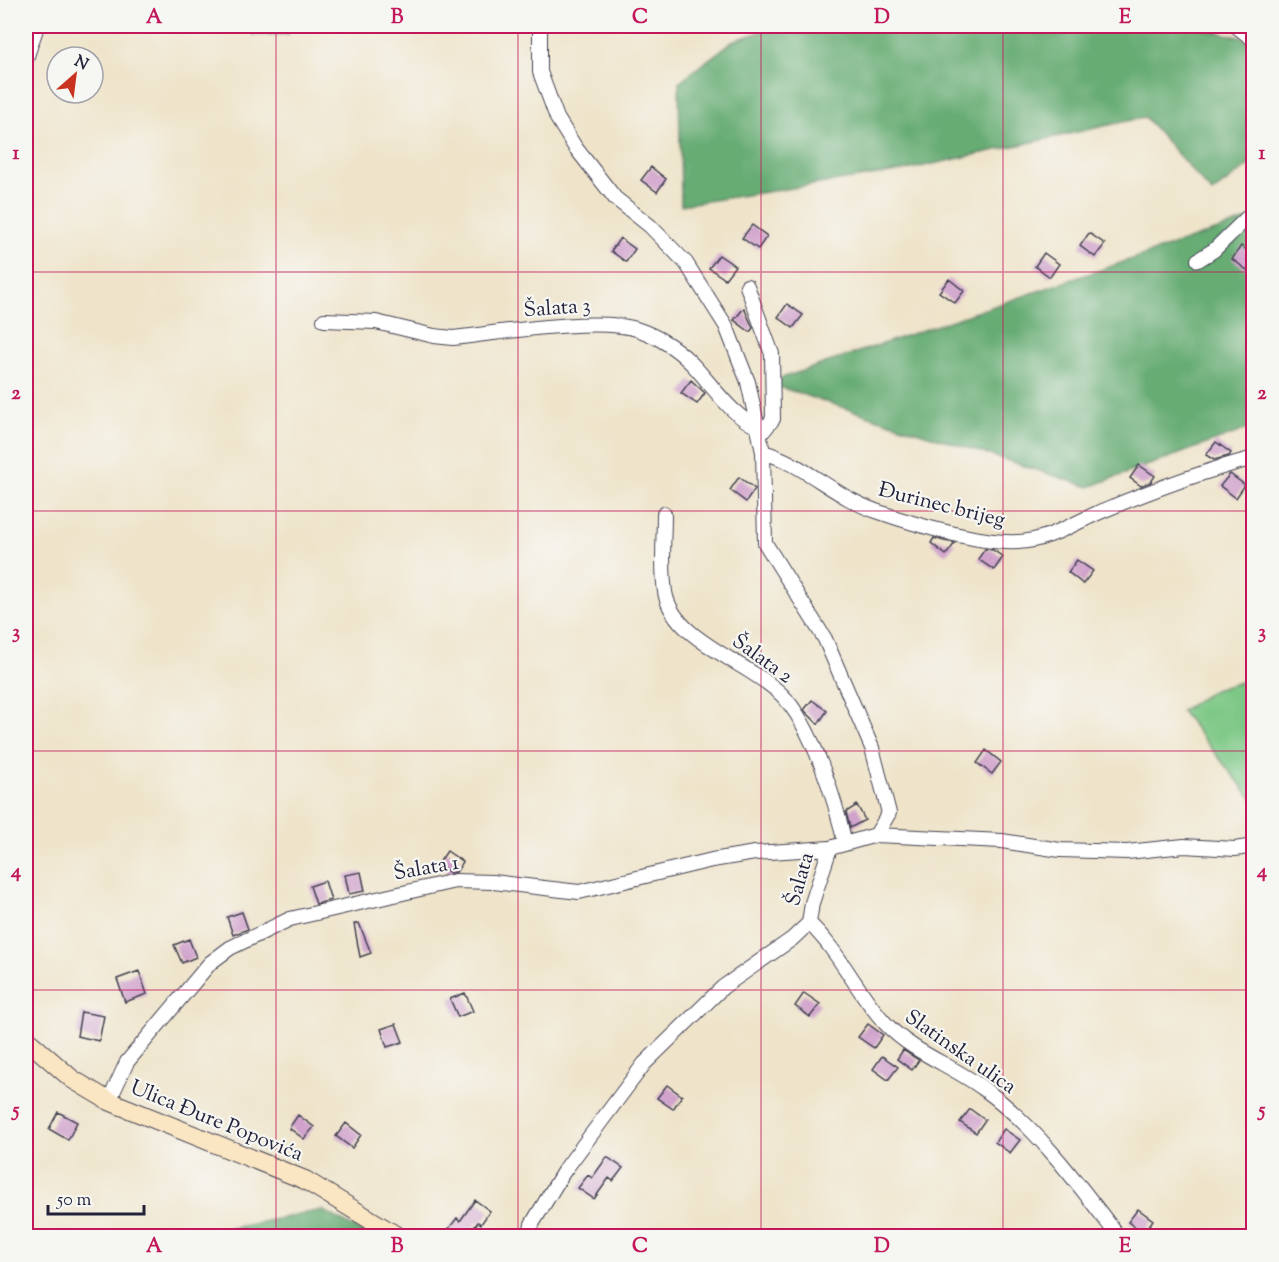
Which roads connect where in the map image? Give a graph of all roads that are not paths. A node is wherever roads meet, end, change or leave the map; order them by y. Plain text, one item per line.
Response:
1 (37, 26) edge
2 (540, 26) edge
3 (1236, 26) edge
4 (1254, 39) edge
5 (26, 59) edge
6 (1254, 211) edge
7 (1198, 260) dead end
8 (747, 286) dead end
9 (324, 320) dead end
10 (759, 431) junction
11 (763, 452) junction
12 (1254, 458) edge
13 (664, 514) dead end
14 (876, 835) junction
15 (845, 844) junction
16 (1254, 846) edge
17 (830, 848) junction
18 (809, 923) junction
19 (26, 1039) edge
20 (109, 1101) junction
21 (397, 1236) edge
22 (530, 1236) edge
23 (1118, 1236) edge

1 - 5 street
2 - 10 street
3 - 4 street
6 - 7 street
8 - 10 street
9 - 10 street, Šalata 3
10 - 11 street
11 - 12 street, Đurinec brijeg
11 - 14 street
13 - 15 street, Šalata 2
14 - 15 street, Šalata
14 - 16 street, Šalata
15 - 17 street, Šalata
17 - 18 street, Šalata
17 - 20 street, Šalata 1
18 - 22 street, Šalata
18 - 23 street, Slatinska ulica
19 - 20 street, Ulica Đure Popovića
20 - 21 street, Ulica Đure Popovića

